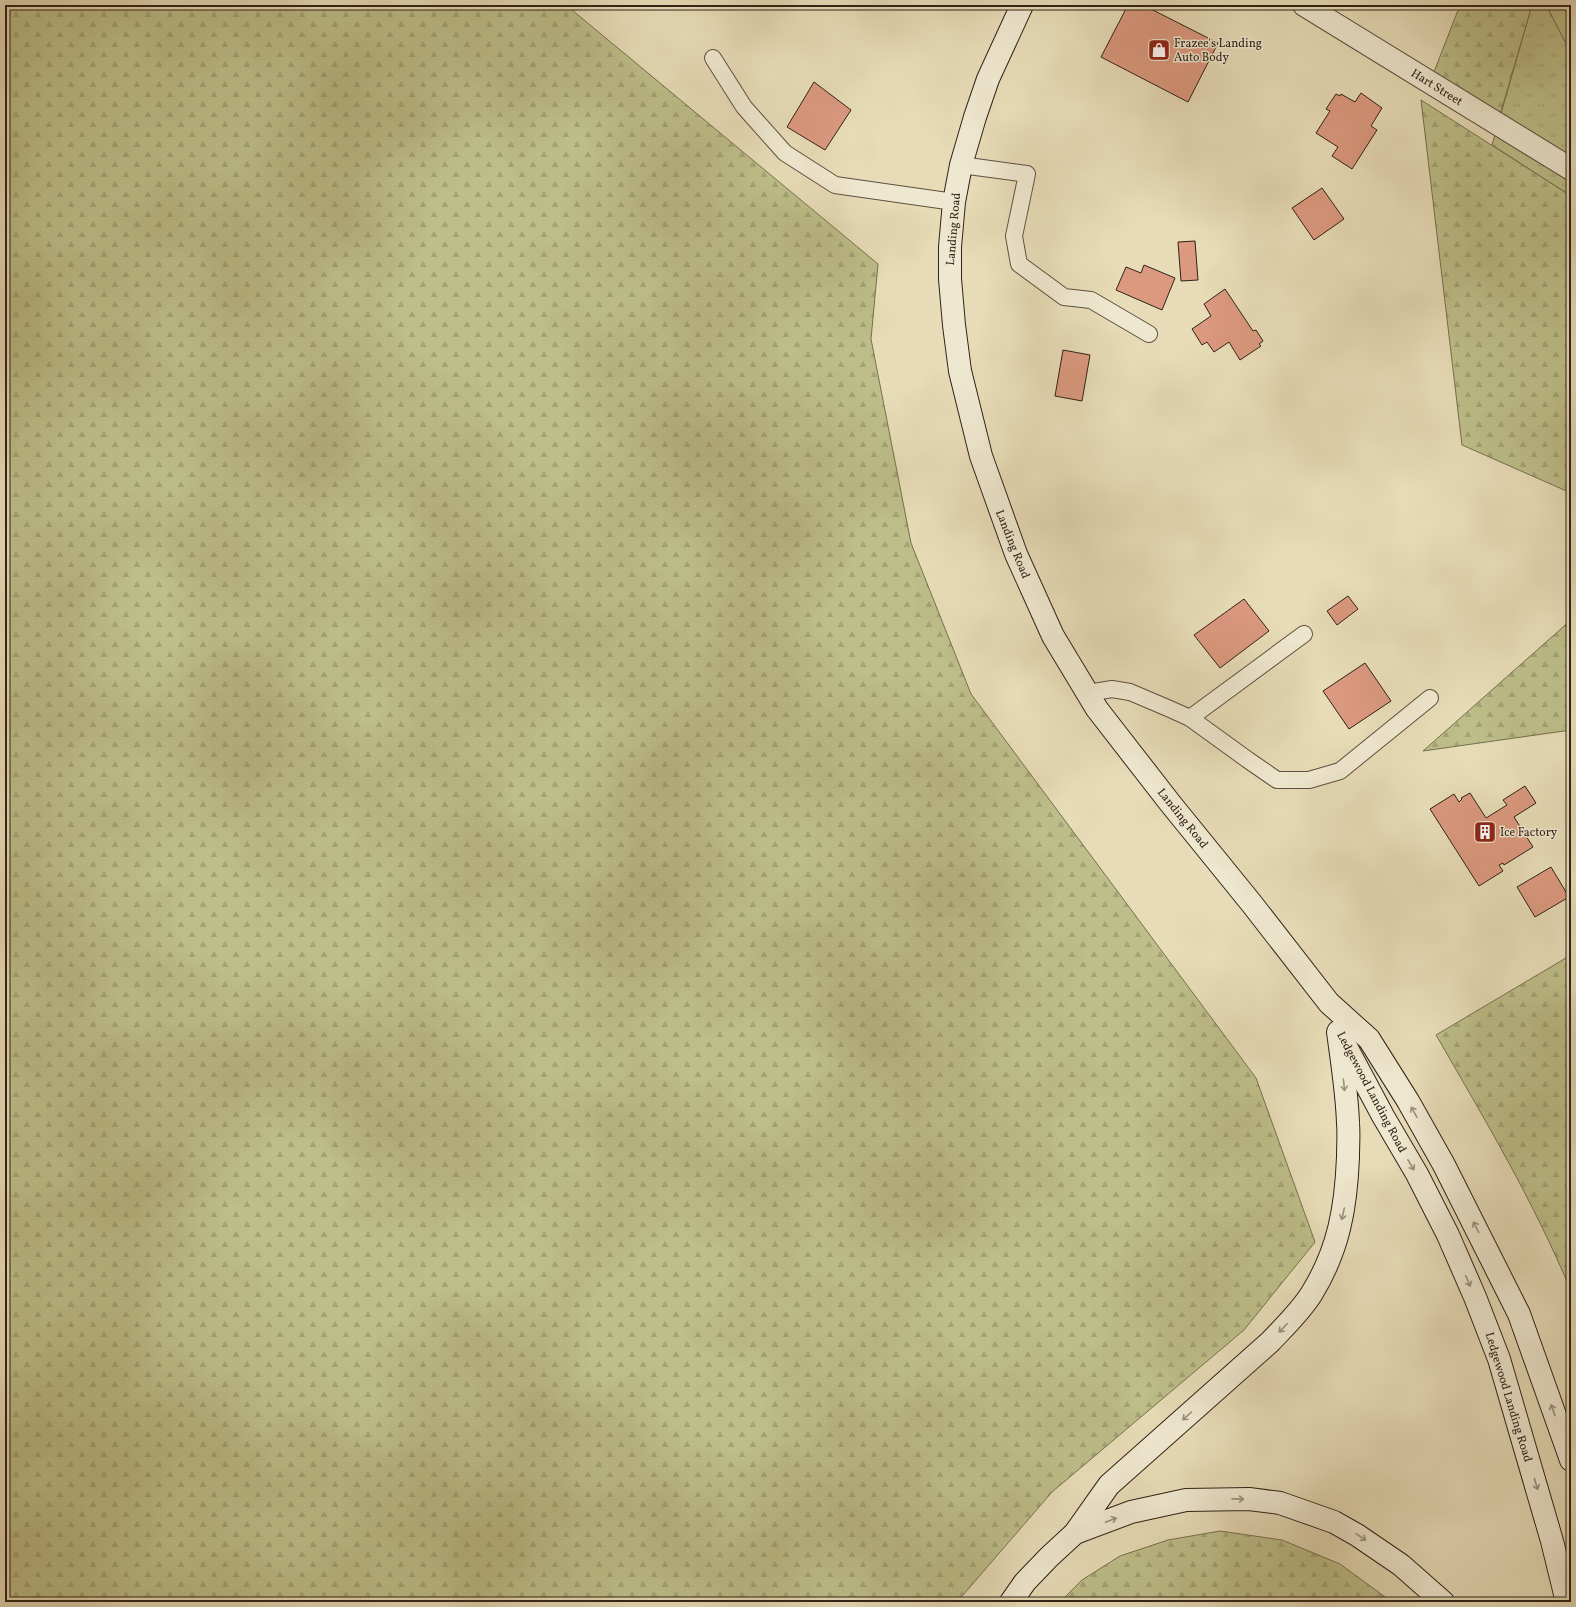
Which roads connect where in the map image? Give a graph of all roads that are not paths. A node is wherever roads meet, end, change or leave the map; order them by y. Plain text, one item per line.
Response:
1 (1022, 5) edge
2 (1304, 5) edge
3 (713, 58) dead end
4 (961, 165) junction
5 (1571, 169) edge
6 (954, 202) junction
7 (1149, 334) dead end
8 (1304, 634) dead end
9 (1088, 693) junction
10 (1430, 698) dead end
11 (1190, 718) junction
12 (1329, 1003) junction
13 (1338, 1032) junction
14 (1571, 1460) edge
15 (1075, 1533) junction
16 (1011, 1602) edge
17 (1443, 1602) edge
18 (1567, 1602) edge

1 - 4 main road, Landing Road
2 - 5 main road, Hart Street
3 - 6 lane
4 - 6 main road, Landing Road
4 - 7 lane
6 - 9 main road, Landing Road
8 - 11 lane
9 - 11 lane
9 - 12 main road, Landing Road
10 - 11 lane
12 - 13 main road, Ledgewood Landing Road
14 -> 12 main road, Ledgewood Landing Road
13 -> 15 main road
13 -> 18 main road, Ledgewood Landing Road
15 - 16 main road
15 -> 17 main road

